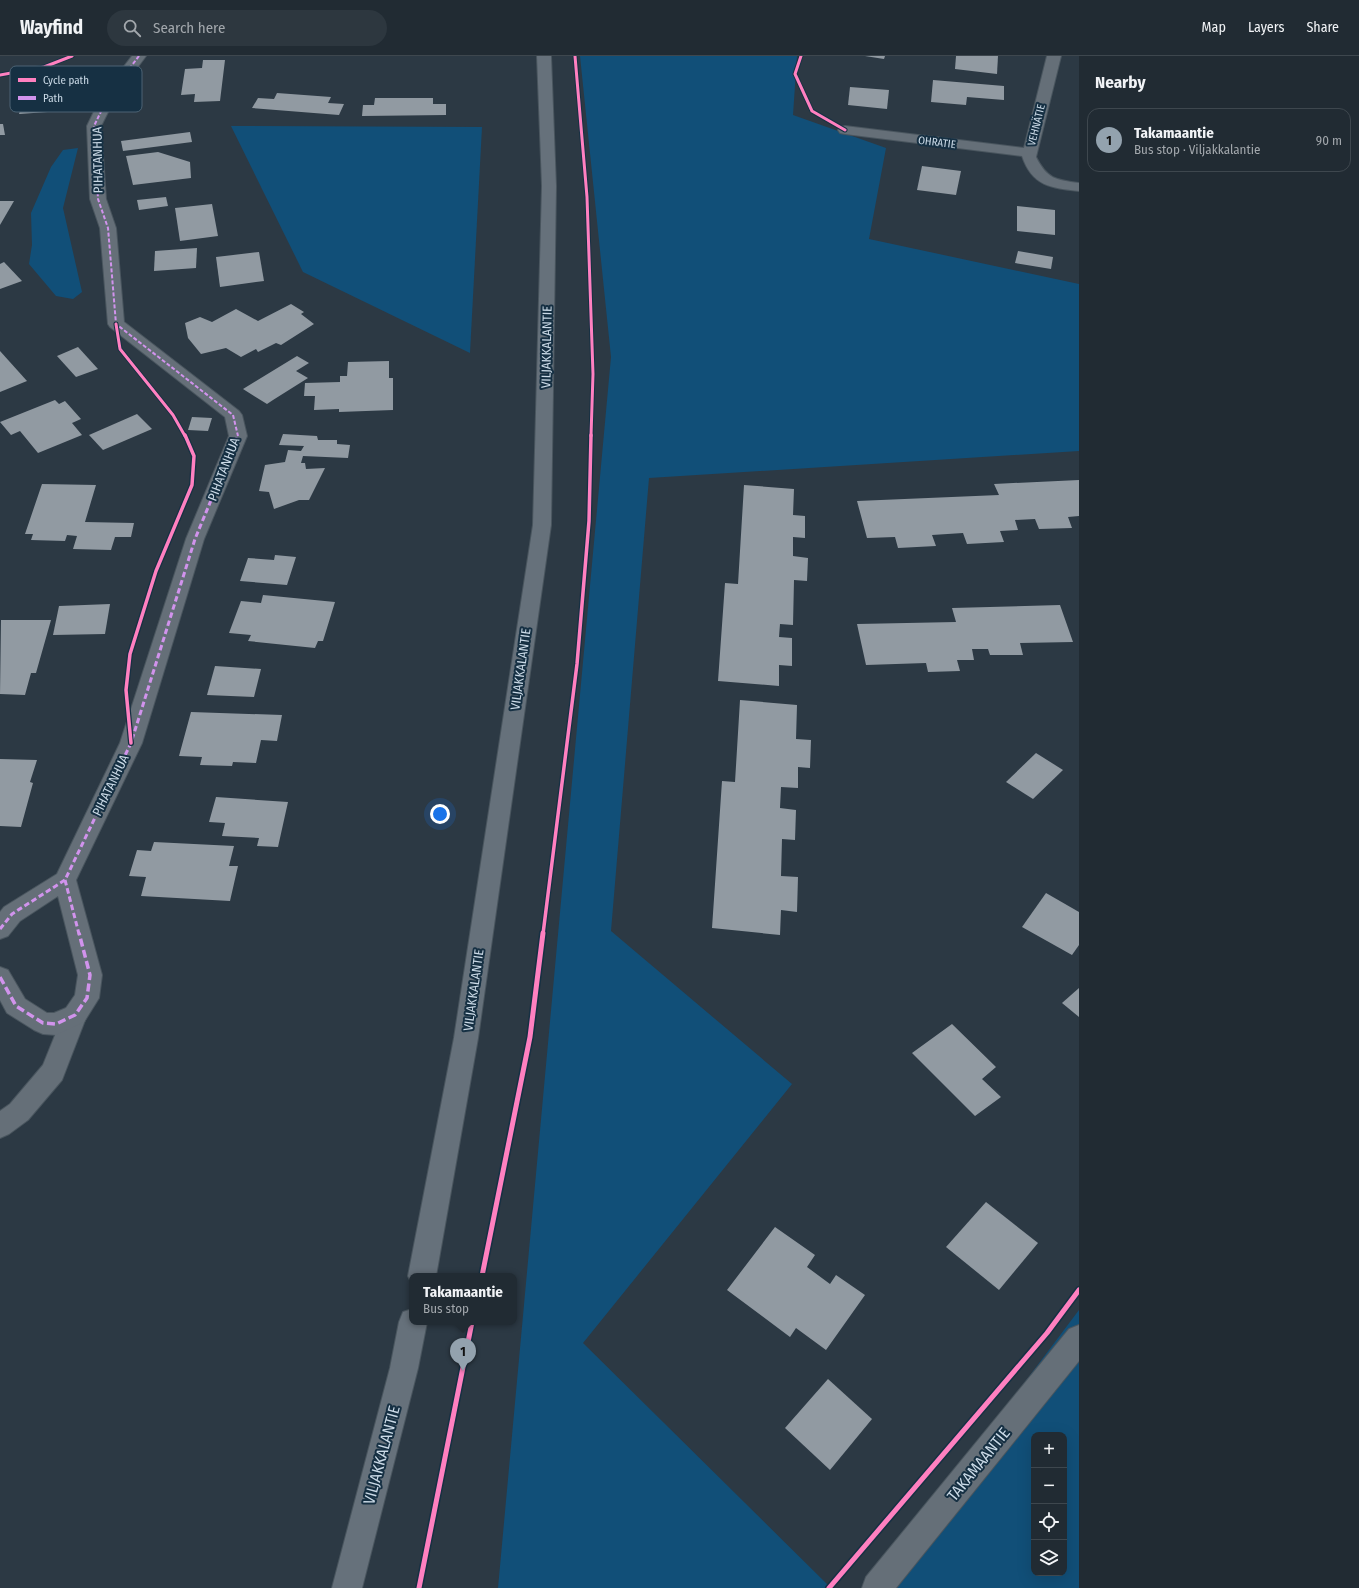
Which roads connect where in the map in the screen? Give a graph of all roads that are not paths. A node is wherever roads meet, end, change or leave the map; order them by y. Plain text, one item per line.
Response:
1 (139, 56) edge
2 (544, 56) edge
3 (1054, 56) edge
4 (131, 66) edge
5 (101, 112) edge
6 (845, 130) dead end
7 (1029, 154) junction
8 (1079, 187) edge
9 (65, 880) junction
10 (0, 929) edge
11 (0, 977) edge
12 (75, 1015) junction
13 (0, 1126) edge
14 (423, 1273) edge
15 (412, 1325) edge
16 (1079, 1339) edge
17 (347, 1588) edge
18 (877, 1588) edge

1 - 4 street, PIHATANHUA
2 - 14 main road, VILJAKKALANTIE
3 - 7 street, VEHNÄTIE
5 - 9 street, PIHATANHUA
6 - 7 street, OHRATIE
7 - 8 street, VEHNÄTIE
9 - 10 street
9 - 12 street
11 - 12 street
12 - 13 street
15 - 17 main road, VILJAKKALANTIE
16 - 18 street, TAKAMAANTIE

